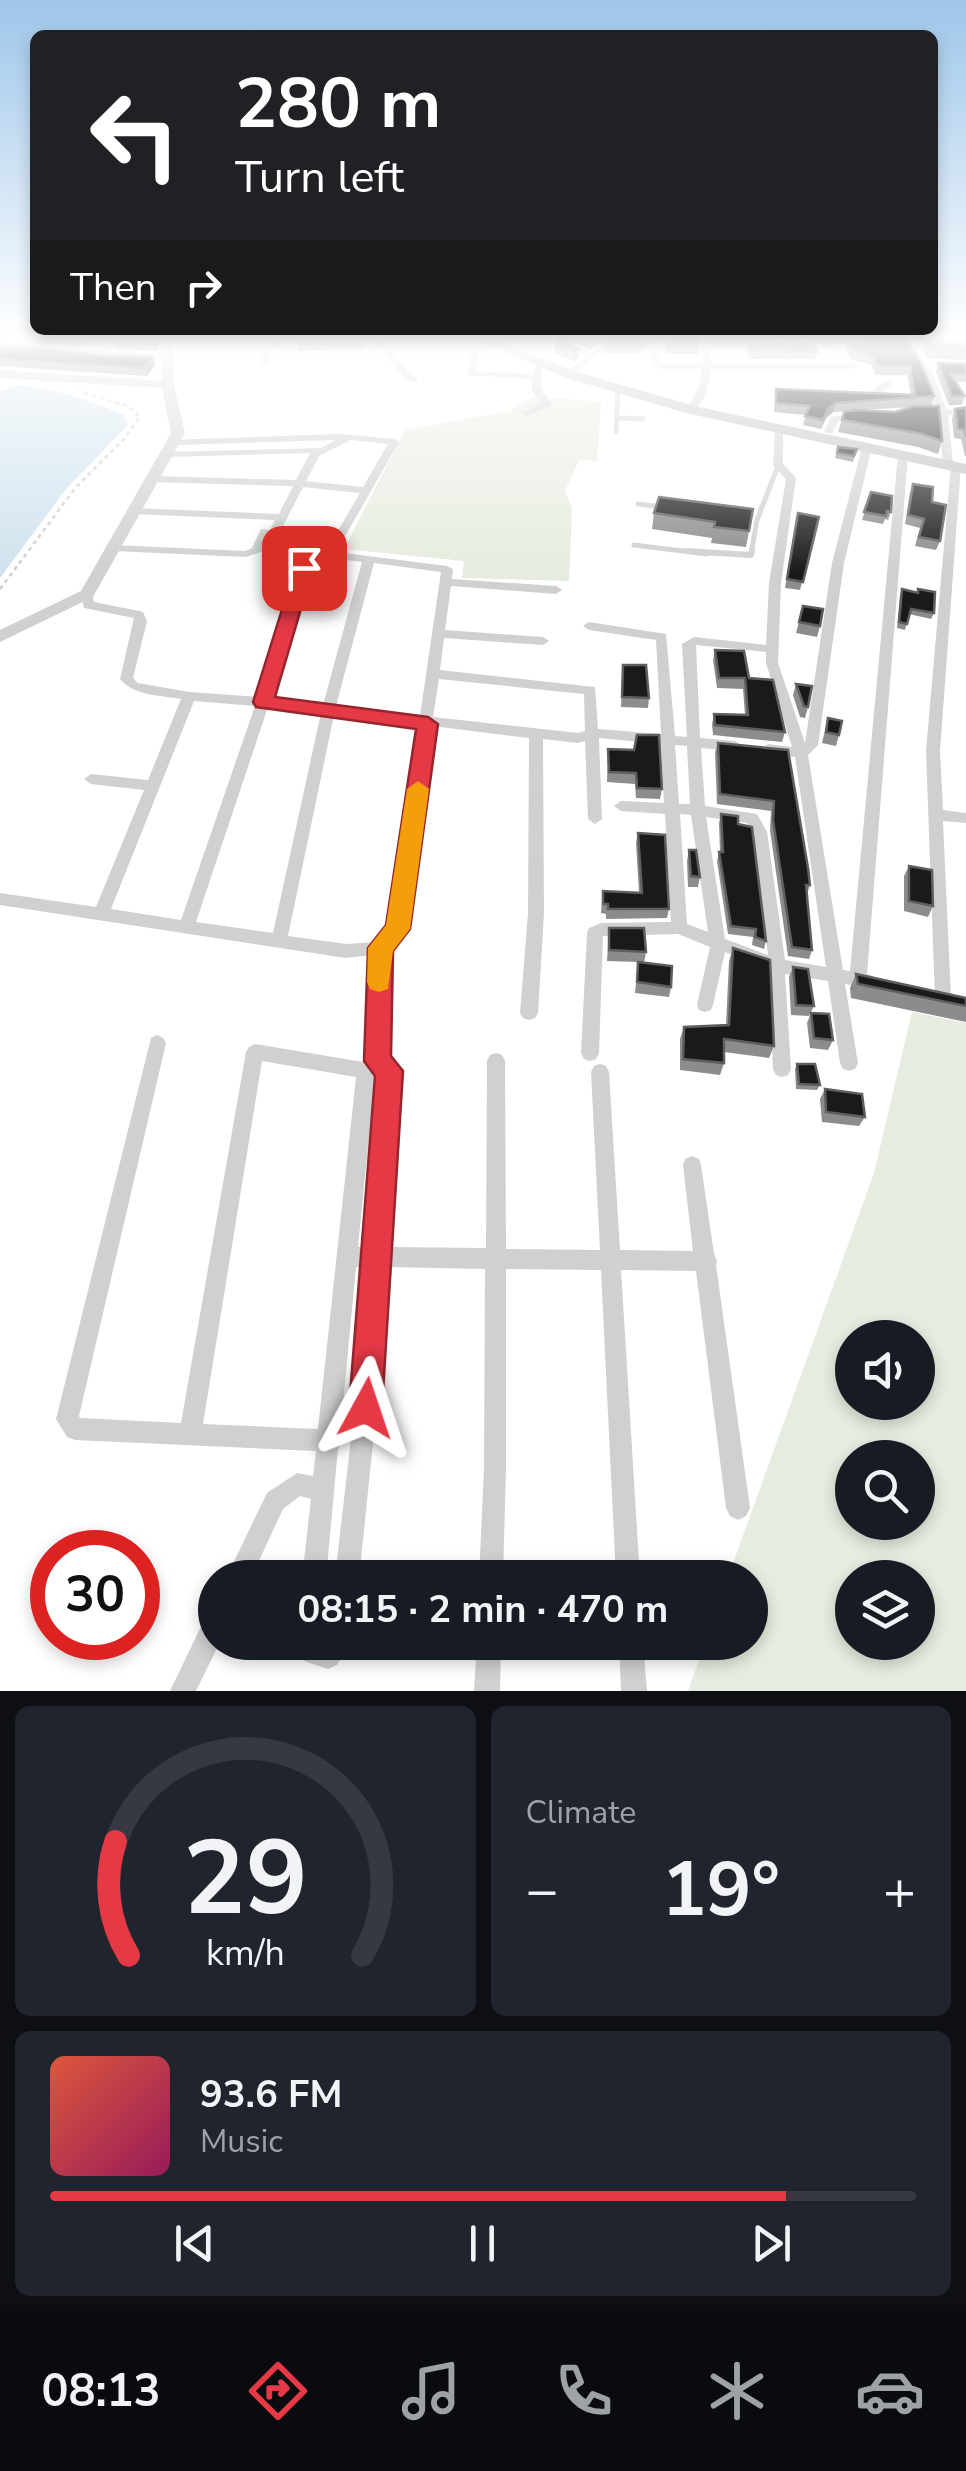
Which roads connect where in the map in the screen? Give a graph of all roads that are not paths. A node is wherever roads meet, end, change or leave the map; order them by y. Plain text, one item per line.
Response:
1 (174, 416) edge
2 (720, 416) edge
3 (832, 416) edge
4 (944, 416) edge
5 (617, 418) joint
6 (644, 419) dead end
7 (778, 428) junction
8 (616, 432) dead end
9 (830, 432) dead end
10 (349, 437) junction
11 (946, 442) junction
12 (966, 444) edge
13 (867, 447) junction
14 (169, 448) junction
15 (319, 453) junction
16 (904, 456) junction
17 (778, 466) junction
18 (956, 466) edge
19 (152, 479) junction
20 (300, 483) junction
21 (364, 490) junction
22 (638, 504) dead end
23 (672, 508) edge
24 (134, 511) junction
25 (275, 516) junction
26 (740, 517) edge
27 (757, 520) junction
28 (634, 545) dead end
29 (113, 548) junction
30 (329, 555) junction
31 (369, 559) junction
32 (275, 560) dead end
33 (446, 582) junction
34 (556, 590) dead end
35 (87, 594) junction
36 (589, 626) dead end
37 (440, 634) junction
38 (0, 637) edge
39 (662, 637) junction
40 (543, 641) dead end
41 (690, 642) junction
42 (771, 649) junction
43 (434, 674) junction
44 (189, 696) junction
45 (263, 702) junction
46 (328, 710) junction
47 (428, 724) junction
48 (594, 733) junction
49 (536, 734) junction
50 (668, 740) junction
51 (692, 742) junction
52 (801, 753) junction
53 (91, 779) dead end
54 (152, 786) junction
55 (621, 806) dead end
56 (670, 809) junction
57 (698, 810) junction
58 (937, 815) junction
59 (966, 818) edge
60 (595, 819) dead end
61 (0, 899) edge
62 (101, 914) junction
63 (186, 927) junction
64 (680, 928) junction
65 (279, 941) junction
66 (718, 944) junction
67 (380, 948) junction
68 (775, 965) junction
69 (832, 973) junction
70 (858, 979) junction
71 (892, 987) edge
72 (966, 1003) edge
73 (705, 1005) dead end
74 (530, 1012) dead end
75 (157, 1043) dead end
76 (496, 1061) dead end
77 (849, 1062) dead end
78 (372, 1066) junction
79 (782, 1070) dead end
80 (692, 1165) dead end
81 (349, 1257) junction
82 (378, 1258) junction
83 (493, 1259) junction
84 (612, 1261) junction
85 (707, 1261) junction
86 (190, 1434) junction
87 (331, 1440) junction
88 (324, 1490) junction
89 (738, 1508) dead end
90 (247, 1560) edge
91 (316, 1560) edge
92 (349, 1560) edge
93 (492, 1560) edge
94 (627, 1560) edge
95 (199, 1660) edge
96 (488, 1660) edge
97 (632, 1660) edge
98 (184, 1691) edge
99 (487, 1691) edge
100 (634, 1691) edge

1 - 14 street
2 - 7 main road
3 - 9 street
4 - 11 street
5 - 6 lane
5 - 8 lane
7 - 13 main road
7 - 17 street
10 - 14 street
10 - 15 street
10 - 21 street
11 - 12 street
11 - 18 street
13 - 16 main road
13 - 52 street
14 - 15 street
14 - 19 street
15 - 20 street
16 - 18 main road
16 - 70 street
17 - 27 lane
17 - 42 street
18 - 58 street
19 - 20 street
19 - 24 street
20 - 21 street
20 - 25 street
21 - 30 street
22 - 23 lane
24 - 25 street
24 - 29 street
25 - 29 street
25 - 30 street
26 - 27 lane
27 - 28 lane
29 - 35 street
30 - 31 street
31 - 33 street
31 - 46 street
32 - 45 street
33 - 34 street
33 - 37 street
35 - 38 street
35 - 44 street
36 - 39 street
37 - 40 street
37 - 43 street
39 - 41 street
39 - 50 street
41 - 42 street
41 - 51 street
42 - 52 street
43 - 47 street
43 - 48 street
44 - 45 street
44 - 54 street
45 - 46 street
45 - 63 street
46 - 47 street
46 - 65 street
47 - 49 street
47 - 67 street
48 - 49 street
48 - 50 street
48 - 60 street
49 - 74 street
50 - 51 street
50 - 56 street
51 - 52 street
51 - 57 street
52 - 69 street
53 - 54 street
54 - 62 street
55 - 56 street
56 - 57 street
56 - 64 street
57 - 66 street
57 - 68 street
58 - 59 street
58 - 72 street
61 - 62 street
62 - 63 street
63 - 65 street
64 - 66 street
64 - 84 street
65 - 67 street
66 - 68 street
66 - 73 street
67 - 78 street
68 - 69 street
68 - 79 street
69 - 70 street
69 - 77 street
70 - 71 street
75 - 86 street
76 - 83 street
78 - 81 street
78 - 82 street
78 - 86 street
80 - 85 street
81 - 82 street
81 - 87 street
82 - 83 street
82 - 92 street
83 - 84 street
83 - 93 street
84 - 85 street
84 - 94 street
85 - 89 street
86 - 87 street
87 - 88 street
88 - 90 street
88 - 91 street
95 - 98 street
96 - 99 street
97 - 100 street

